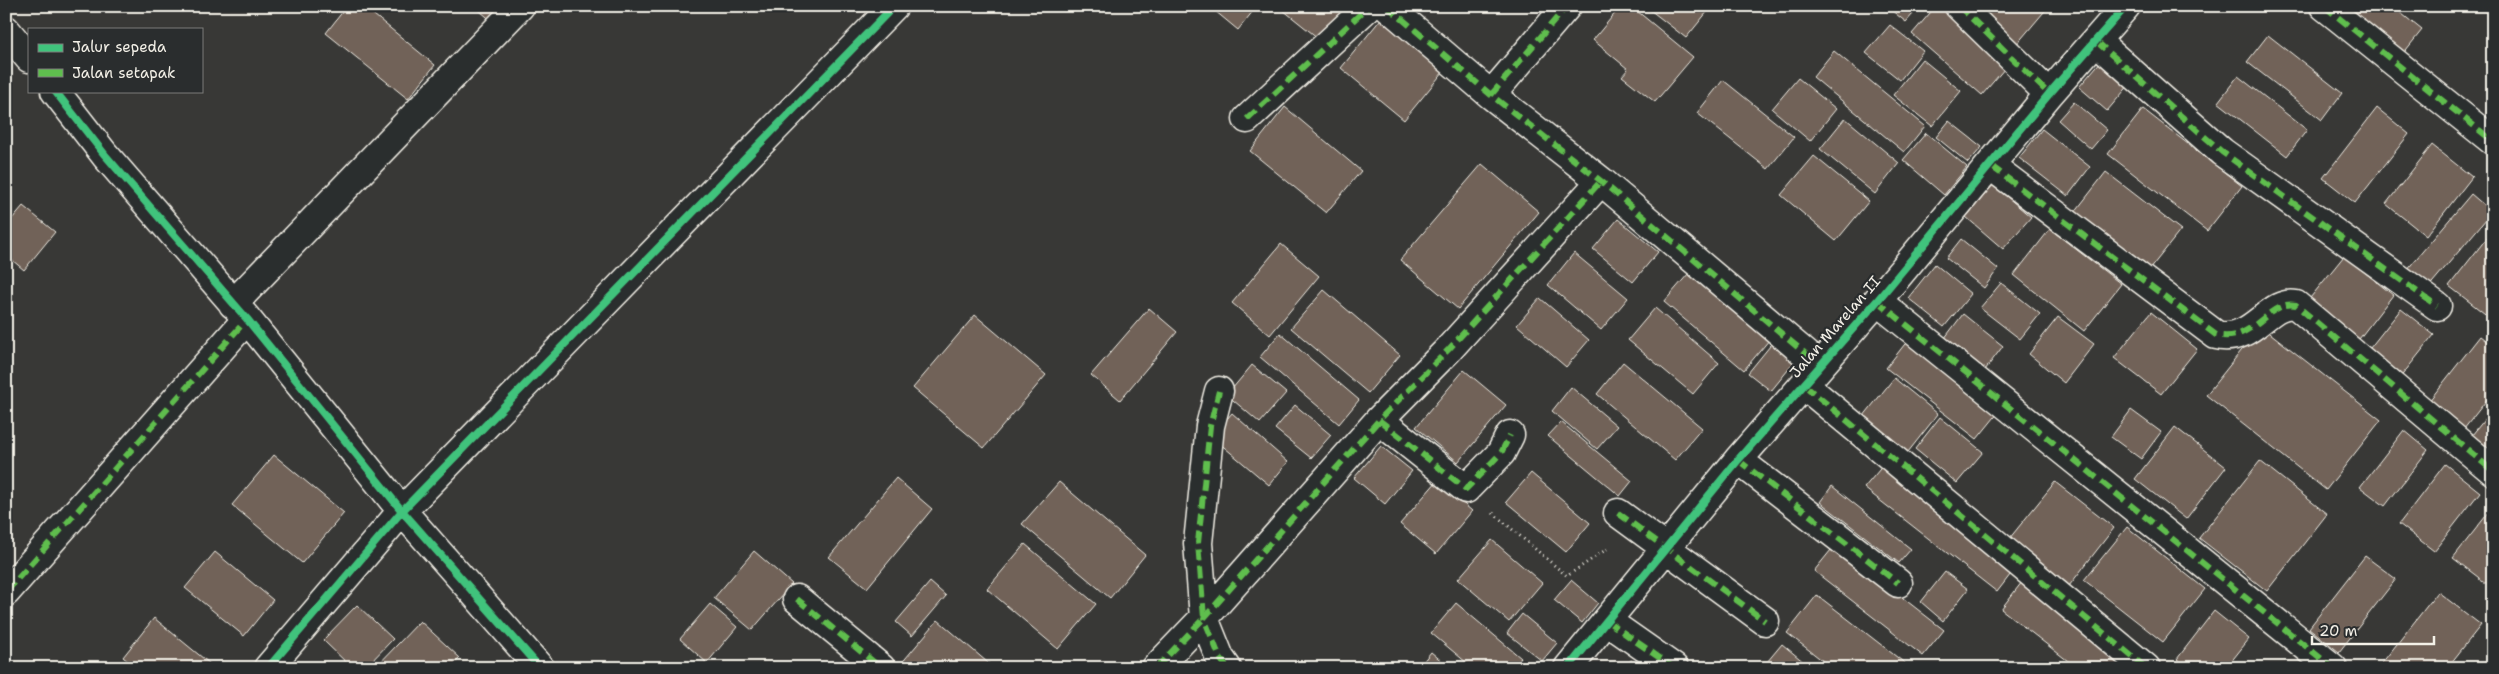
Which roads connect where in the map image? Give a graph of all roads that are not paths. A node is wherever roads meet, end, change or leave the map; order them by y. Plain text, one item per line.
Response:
1 (520, 6) edge
2 (894, 6) edge
3 (1369, 6) edge
4 (1387, 6) edge
5 (1567, 6) edge
6 (1959, 6) edge
7 (2126, 6) edge
8 (2324, 6) edge
9 (6, 30) edge
10 (2096, 41) junction
11 (28, 57) edge
12 (55, 92) edge
13 (2049, 94) junction
14 (1491, 95) junction
15 (1247, 119) dead end
16 (2493, 141) edge
17 (1991, 166) junction
18 (1601, 181) junction
19 (1877, 301) junction
20 (2437, 306) dead end
21 (240, 311) junction
22 (1812, 375) junction
23 (1219, 391) dead end
24 (1379, 420) junction
25 (1510, 435) dead end
26 (1738, 460) junction
27 (2493, 471) edge
28 (402, 511) junction
29 (1618, 513) dead end
30 (1666, 548) junction
31 (1898, 583) dead end
32 (6, 592) edge
33 (797, 599) dead end
34 (1204, 618) junction
35 (1765, 620) dead end
36 (1607, 621) junction
37 (268, 668) edge
38 (540, 668) edge
39 (881, 668) edge
40 (1156, 668) edge
41 (1227, 668) edge
42 (1568, 668) edge
43 (1674, 668) edge
44 (2146, 668) edge
45 (2333, 668) edge

1 - 21 street
2 - 28 street
3 - 15 street
4 - 14 street
5 - 14 street
6 - 13 street
7 - 10 street, Jalan Marelan II
8 - 16 street
9 - 11 street
10 - 13 street, Jalan Marelan II
10 - 20 street
12 - 21 street
13 - 17 street, Jalan Marelan II
14 - 18 street
17 - 19 street, Jalan Marelan II
17 - 27 street
18 - 22 street
18 - 24 street
19 - 22 street, Jalan Marelan II
19 - 45 street
21 - 28 street
21 - 32 street
22 - 26 street, Jalan Marelan II
22 - 44 street
23 - 34 street
24 - 25 street
24 - 34 street
26 - 30 street, Jalan Marelan II
26 - 31 street
28 - 37 street
28 - 38 street
29 - 30 street
30 - 35 street
30 - 36 street, Jalan Marelan II
33 - 39 street
34 - 40 street
34 - 41 street
36 - 42 street, Jalan Marelan II
36 - 43 street

